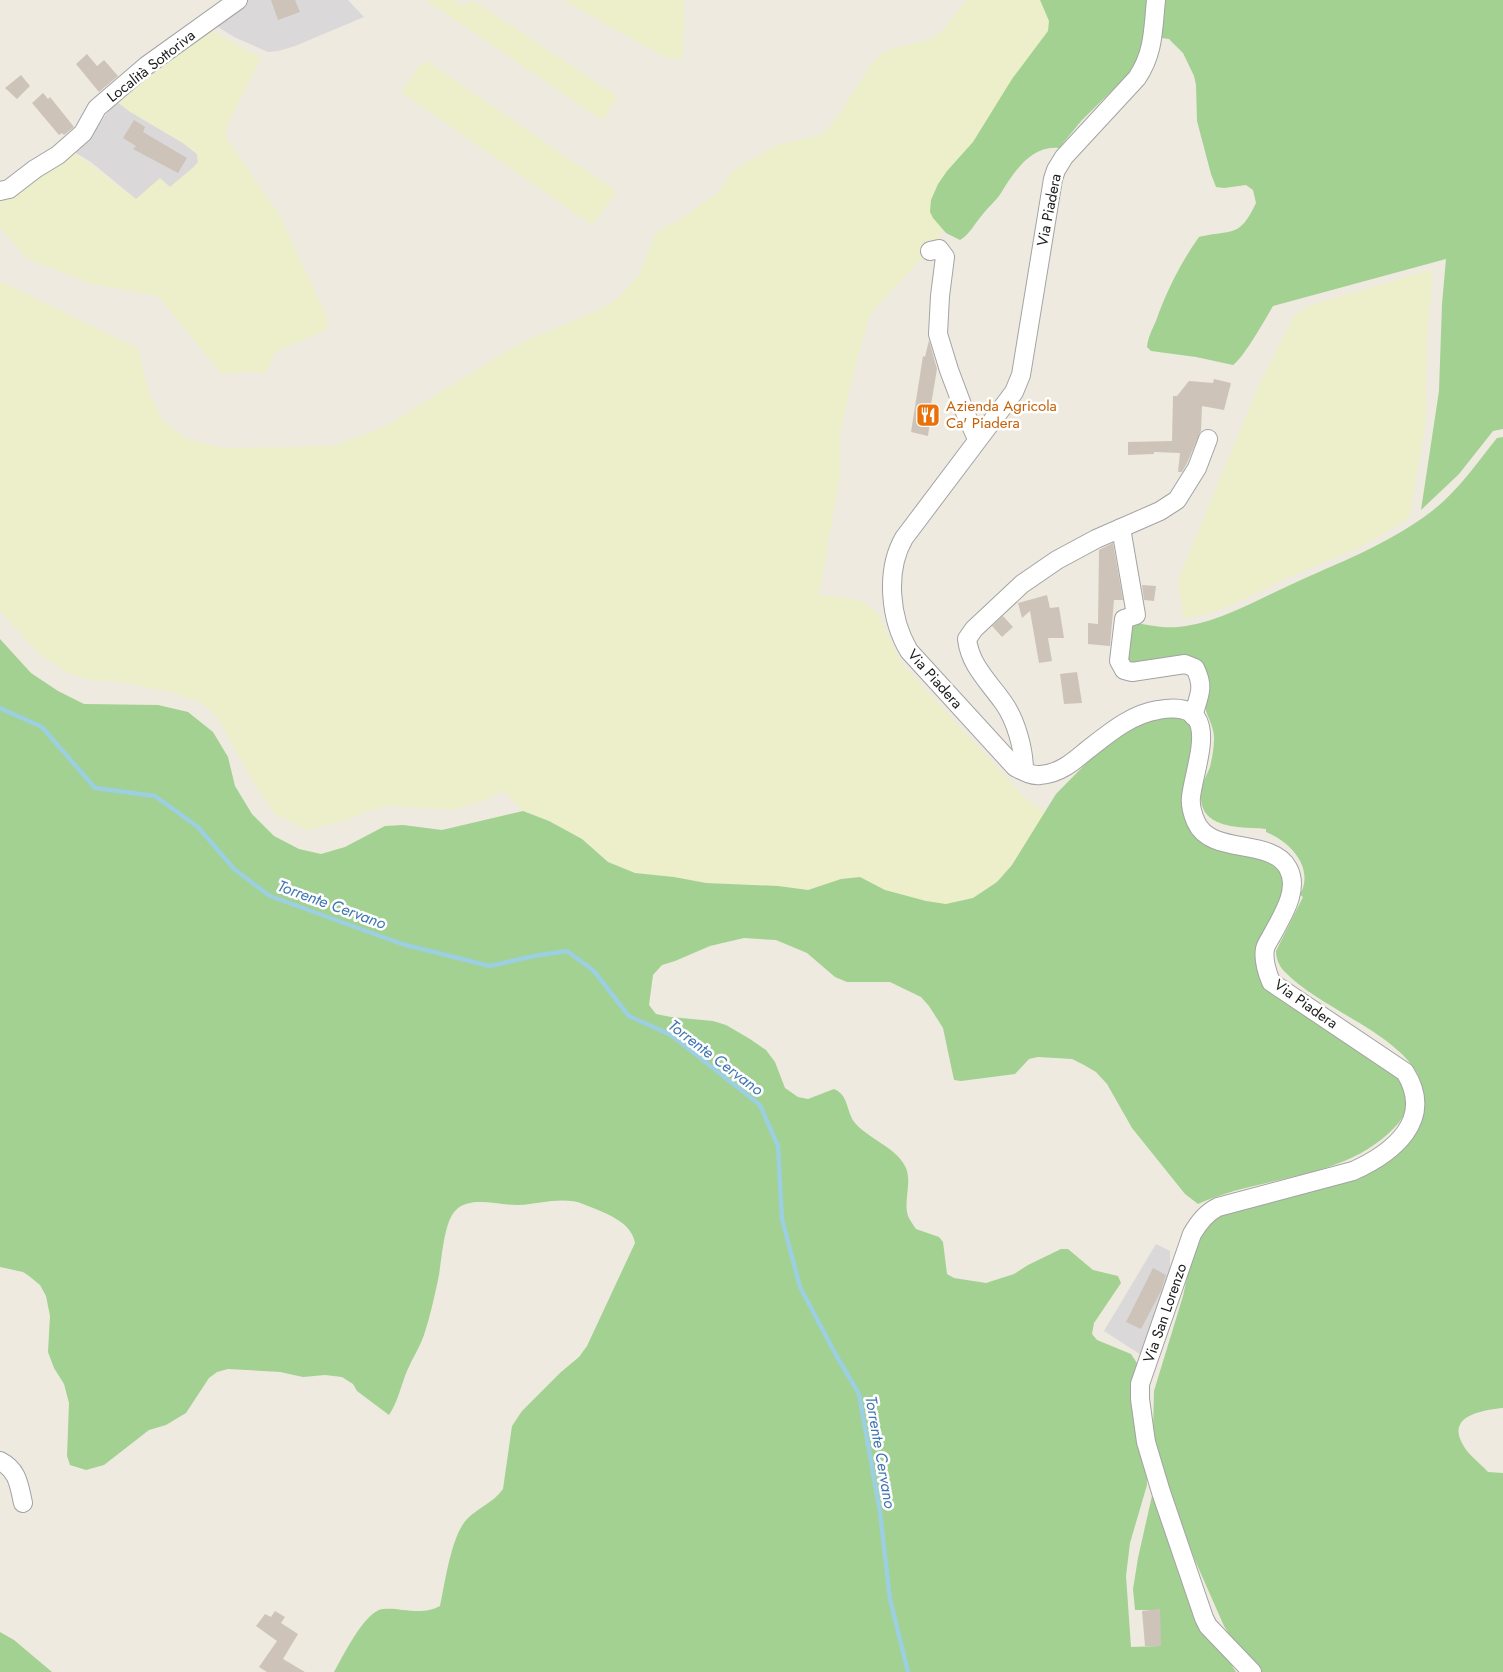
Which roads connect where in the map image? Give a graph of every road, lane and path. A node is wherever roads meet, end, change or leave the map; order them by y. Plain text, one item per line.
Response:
1 (238, 0) edge
2 (1156, 0) edge
3 (0, 191) edge
4 (930, 251) dead end
5 (1208, 439) dead end
6 (977, 440) junction
7 (1121, 528) junction
8 (1193, 716) junction
9 (1024, 772) junction
10 (1405, 1072) joint
11 (0, 1461) edge
12 (23, 1503) dead end
13 (1252, 1672) edge

1 - 3 street, Località Sottoriva
2 - 6 street, Via Piadera
4 - 6 street
5 - 7 street
6 - 9 street, Via Piadera
7 - 8 street
7 - 9 street
8 - 9 street
8 - 10 street, Via Piadera
10 - 13 street, Via San Lorenzo
11 - 12 street

